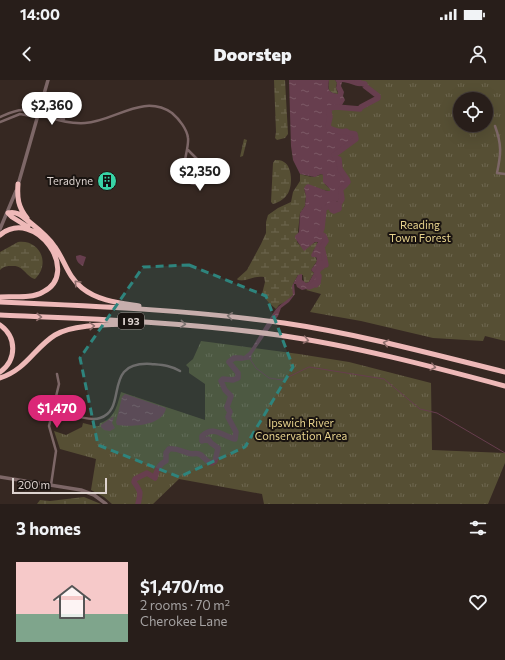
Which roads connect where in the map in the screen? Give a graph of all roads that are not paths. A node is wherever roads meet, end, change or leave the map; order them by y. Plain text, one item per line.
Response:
1 (48, 80) edge
2 (38, 114) junction
3 (0, 116) edge
4 (0, 122) edge
5 (70, 122) junction
6 (495, 126) dead end
7 (188, 150) junction
8 (505, 174) edge
9 (18, 184) junction
10 (8, 212) junction
11 (0, 229) edge
12 (35, 229) junction
13 (0, 235) edge
14 (0, 297) edge
15 (0, 302) edge
16 (166, 310) junction
17 (0, 315) edge
18 (165, 322) junction
19 (0, 325) edge
20 (180, 371) dead end
21 (0, 372) edge
22 (505, 372) edge
23 (56, 374) dead end
24 (0, 378) edge
25 (505, 386) edge
26 (52, 409) junction
27 (0, 477) edge
28 (52, 485) junction
29 (106, 504) edge

1 - 2 street
2 - 3 street
2 - 4 street
2 - 5 street
2 - 5 street
2 - 9 street
5 - 7 street
6 - 8 street
7 - 7 street
9 - 10 street
9 - 12 highway
10 - 11 street
10 - 12 highway
12 - 13 highway
12 - 14 highway
16 -> 12 highway
15 - 16 highway, I 93
22 -> 16 highway, I 93
17 -> 18 highway, I 93
24 -> 18 highway
18 -> 25 highway, I 93
19 - 21 highway
20 - 26 street
23 - 26 street
26 - 28 street
27 - 28 street
28 - 29 street

